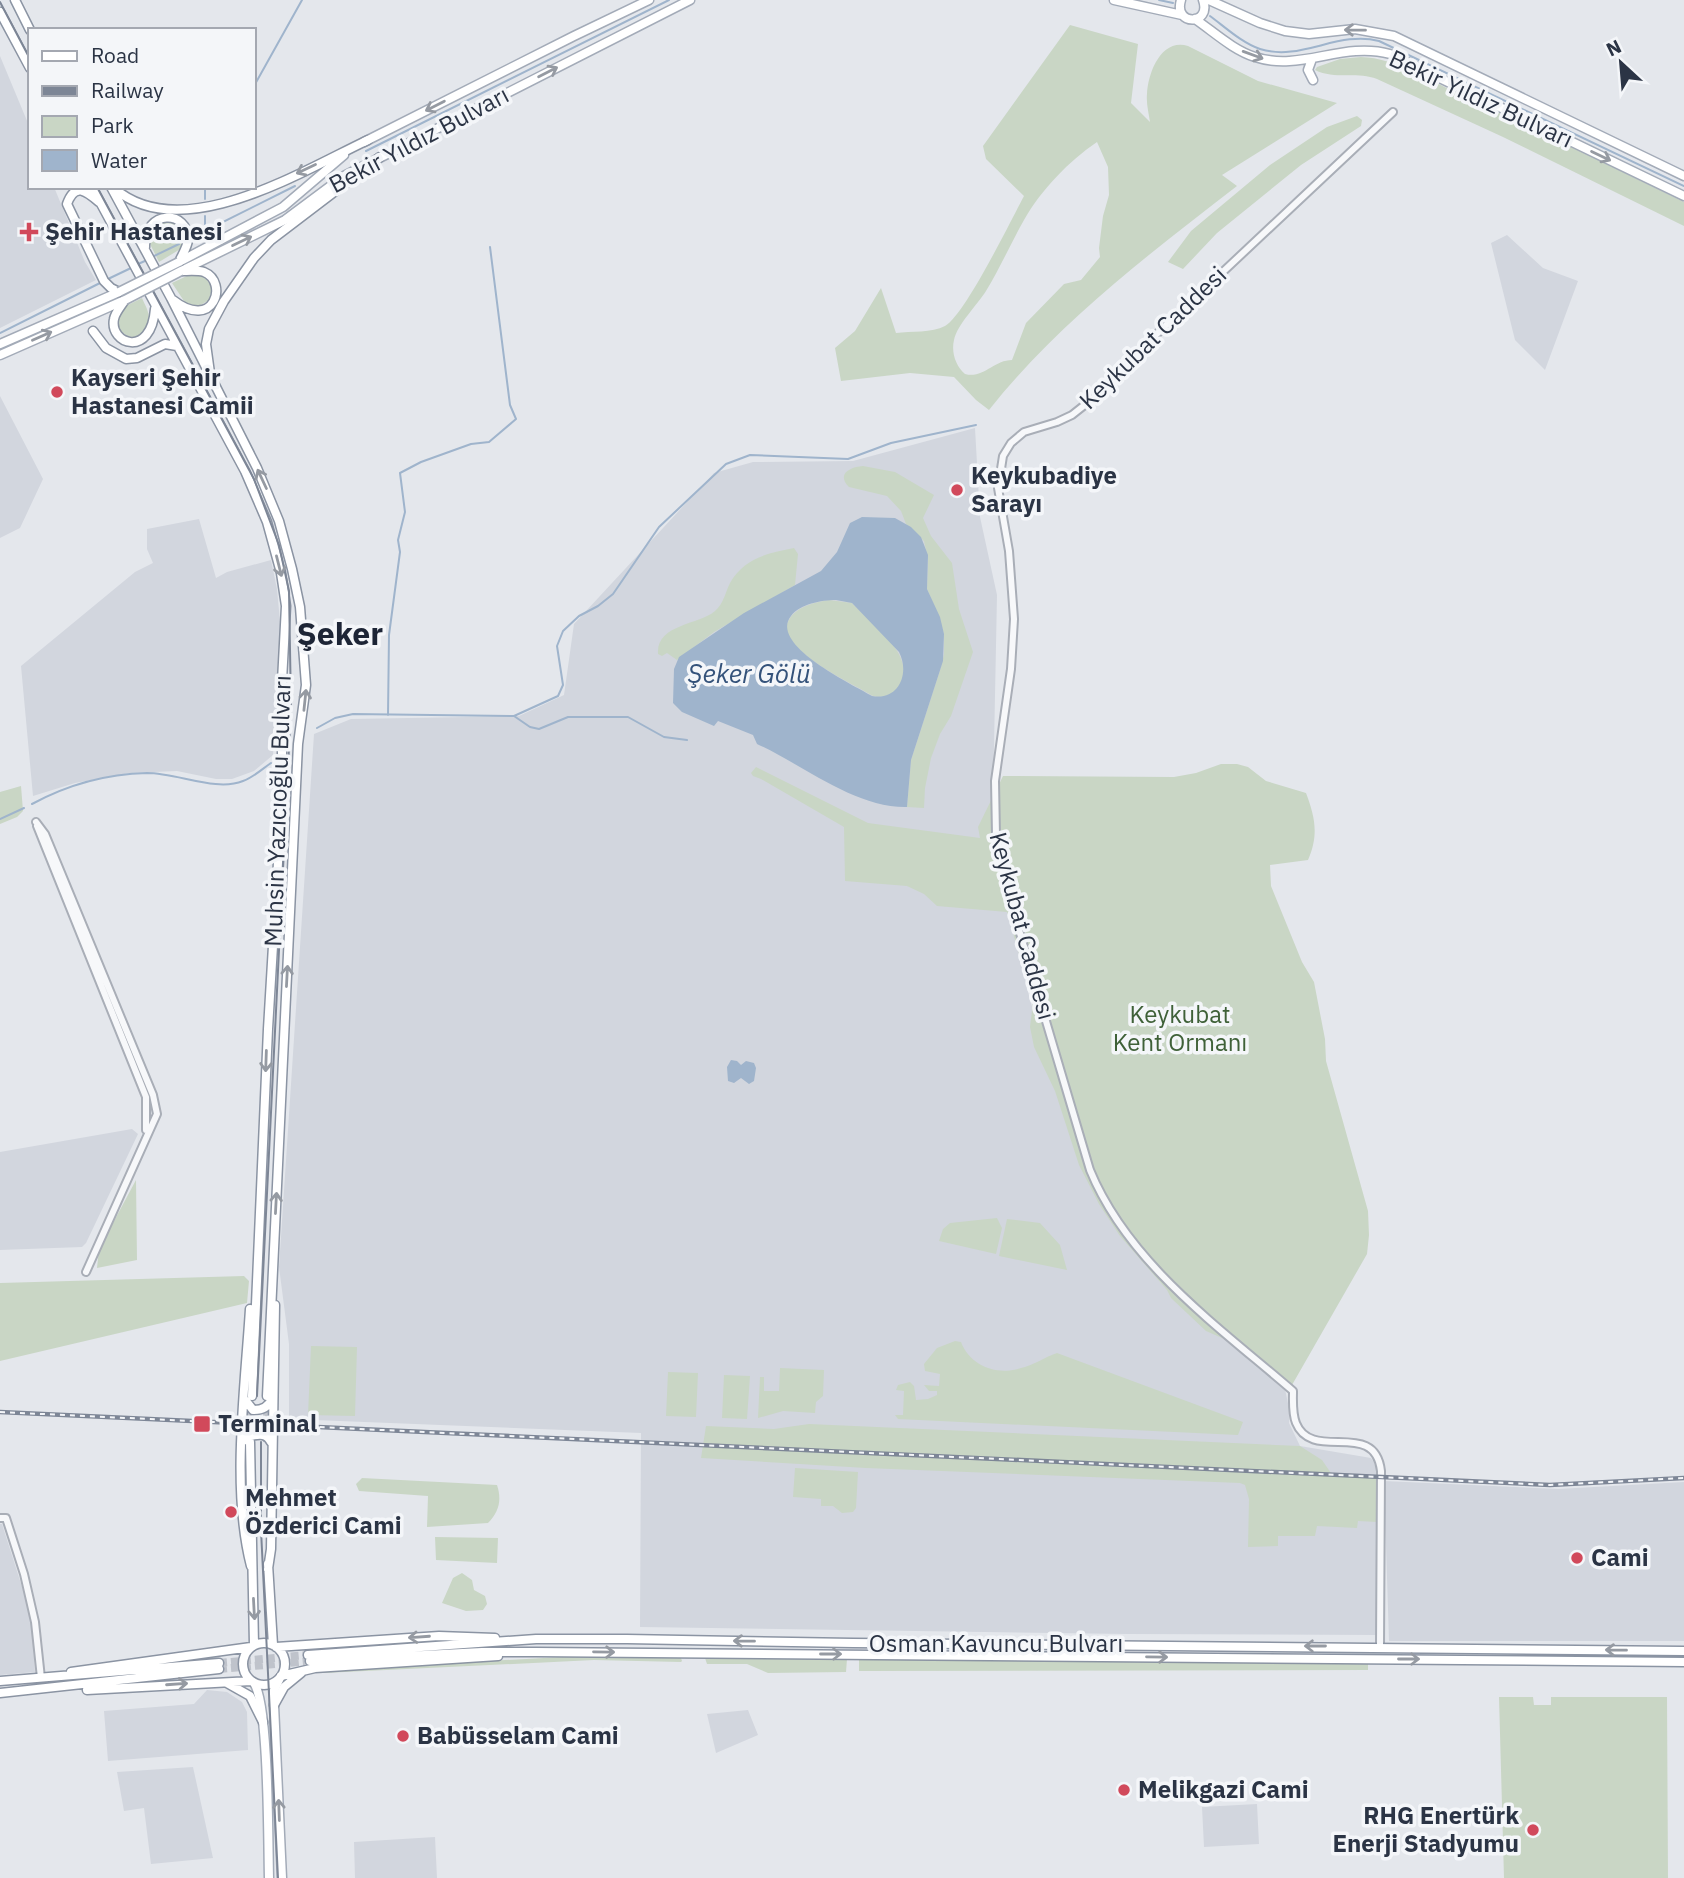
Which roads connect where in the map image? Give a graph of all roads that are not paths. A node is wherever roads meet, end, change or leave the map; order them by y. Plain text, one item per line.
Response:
1 (15, 0) edge
2 (649, 0) edge
3 (690, 0) edge
4 (1114, 0) edge
5 (1181, 0) edge
6 (1203, 0) edge
7 (1209, 0) edge
8 (0, 12) edge
9 (1182, 15) junction
10 (1195, 19) junction
11 (29, 28) edge
12 (1312, 59) junction
13 (28, 64) edge
14 (1313, 80) dead end
15 (1392, 112) dead end
16 (368, 140) junction
17 (380, 156) junction
18 (1684, 176) edge
19 (93, 189) edge
20 (113, 189) edge
21 (115, 189) edge
22 (1684, 196) edge
23 (101, 204) junction
24 (146, 250) junction
25 (180, 266) junction
26 (122, 296) junction
27 (171, 298) junction
28 (155, 306) junction
29 (82, 314) junction
30 (167, 329) junction
31 (93, 331) dead end
32 (0, 344) edge
33 (177, 346) junction
34 (155, 348) junction
35 (0, 355) edge
36 (211, 380) junction
37 (146, 1135) junction
38 (86, 1272) dead end
39 (248, 1397) junction
40 (270, 1397) junction
41 (246, 1442) junction
42 (269, 1442) junction
43 (0, 1518) edge
44 (536, 1639) junction
45 (252, 1646) junction
46 (275, 1646) junction
47 (1380, 1647) junction
48 (1684, 1651) edge
49 (1377, 1659) junction
50 (308, 1662) junction
51 (1684, 1662) edge
52 (280, 1677) junction
53 (40, 1678) junction
54 (0, 1681) edge
55 (225, 1682) junction
56 (253, 1682) junction
57 (36, 1691) junction
58 (0, 1693) edge
59 (274, 1705) junction
60 (263, 1722) junction
61 (269, 1878) edge
62 (282, 1878) edge

1 - 11 main road
2 -> 16 main road, Bekir Yıldız Bulvarı
17 -> 3 main road, Bekir Yıldız Bulvarı
4 - 9 main road
5 - 9 main road
6 - 10 main road
18 -> 7 main road, Bekir Yıldız Bulvarı
8 - 13 main road
9 - 10 main road, Bekir Yıldız Bulvarı
10 -> 12 main road, Bekir Yıldız Bulvarı
12 - 14 main road
12 -> 22 main road, Bekir Yıldız Bulvarı
15 - 47 street, Keykubat Caddesi
16 -> 21 main road
16 - 25 main road, Bekir Yıldız Bulvarı
25 -> 17 main road, Bekir Yıldız Bulvarı
17 - 36 main road
19 - 23 main road, Muhsin Yazıcıoğlu Bulvarı
20 - 24 main road, Muhsin Yazıcıoğlu Bulvarı
23 - 26 main road
23 - 28 main road, Muhsin Yazıcıoğlu Bulvarı, bridge
24 - 25 main road
24 - 27 main road, Muhsin Yazıcıoğlu Bulvarı, bridge
25 - 26 main road, Bekir Yıldız Bulvarı, bridge
25 - 27 main road
26 - 28 main road
26 - 29 main road, Bekir Yıldız Bulvarı
27 - 36 main road, Muhsin Yazıcıoğlu Bulvarı
28 - 30 main road, Muhsin Yazıcıoğlu Bulvarı
29 - 32 main road, Bekir Yıldız Bulvarı
35 -> 29 main road, Bekir Yıldız Bulvarı
30 - 33 main road, Muhsin Yazıcıoğlu Bulvarı
30 - 34 main road
31 - 34 main road
33 - 34 main road
33 -> 39 main road, Muhsin Yazıcıoğlu Bulvarı
40 -> 36 main road, Muhsin Yazıcıoğlu Bulvarı
37 - 37 street
37 - 38 street
39 - 40 main road
39 - 41 main road, Muhsin Yazıcıoğlu Bulvarı
40 - 42 main road, Muhsin Yazıcıoğlu Bulvarı
41 - 42 main road
41 -> 45 main road
42 - 46 main road
43 - 53 street
44 -> 46 main road
47 -> 44 main road, Osman Kavuncu Bulvarı
44 - 50 main road, Osman Kavuncu Bulvarı
45 - 46 main road
45 - 53 main road
45 - 56 main road
46 - 52 main road
48 -> 47 main road, Osman Kavuncu Bulvarı
47 - 49 main road
50 -> 49 main road, Osman Kavuncu Bulvarı
49 -> 51 main road, Osman Kavuncu Bulvarı
50 - 52 main road
50 - 59 main road
52 - 56 main road
52 - 59 main road
53 - 54 main road
53 - 57 main road
55 - 56 main road
57 -> 55 main road
55 - 60 main road
56 - 60 main road
57 - 58 main road
62 -> 59 main road
60 - 61 main road

